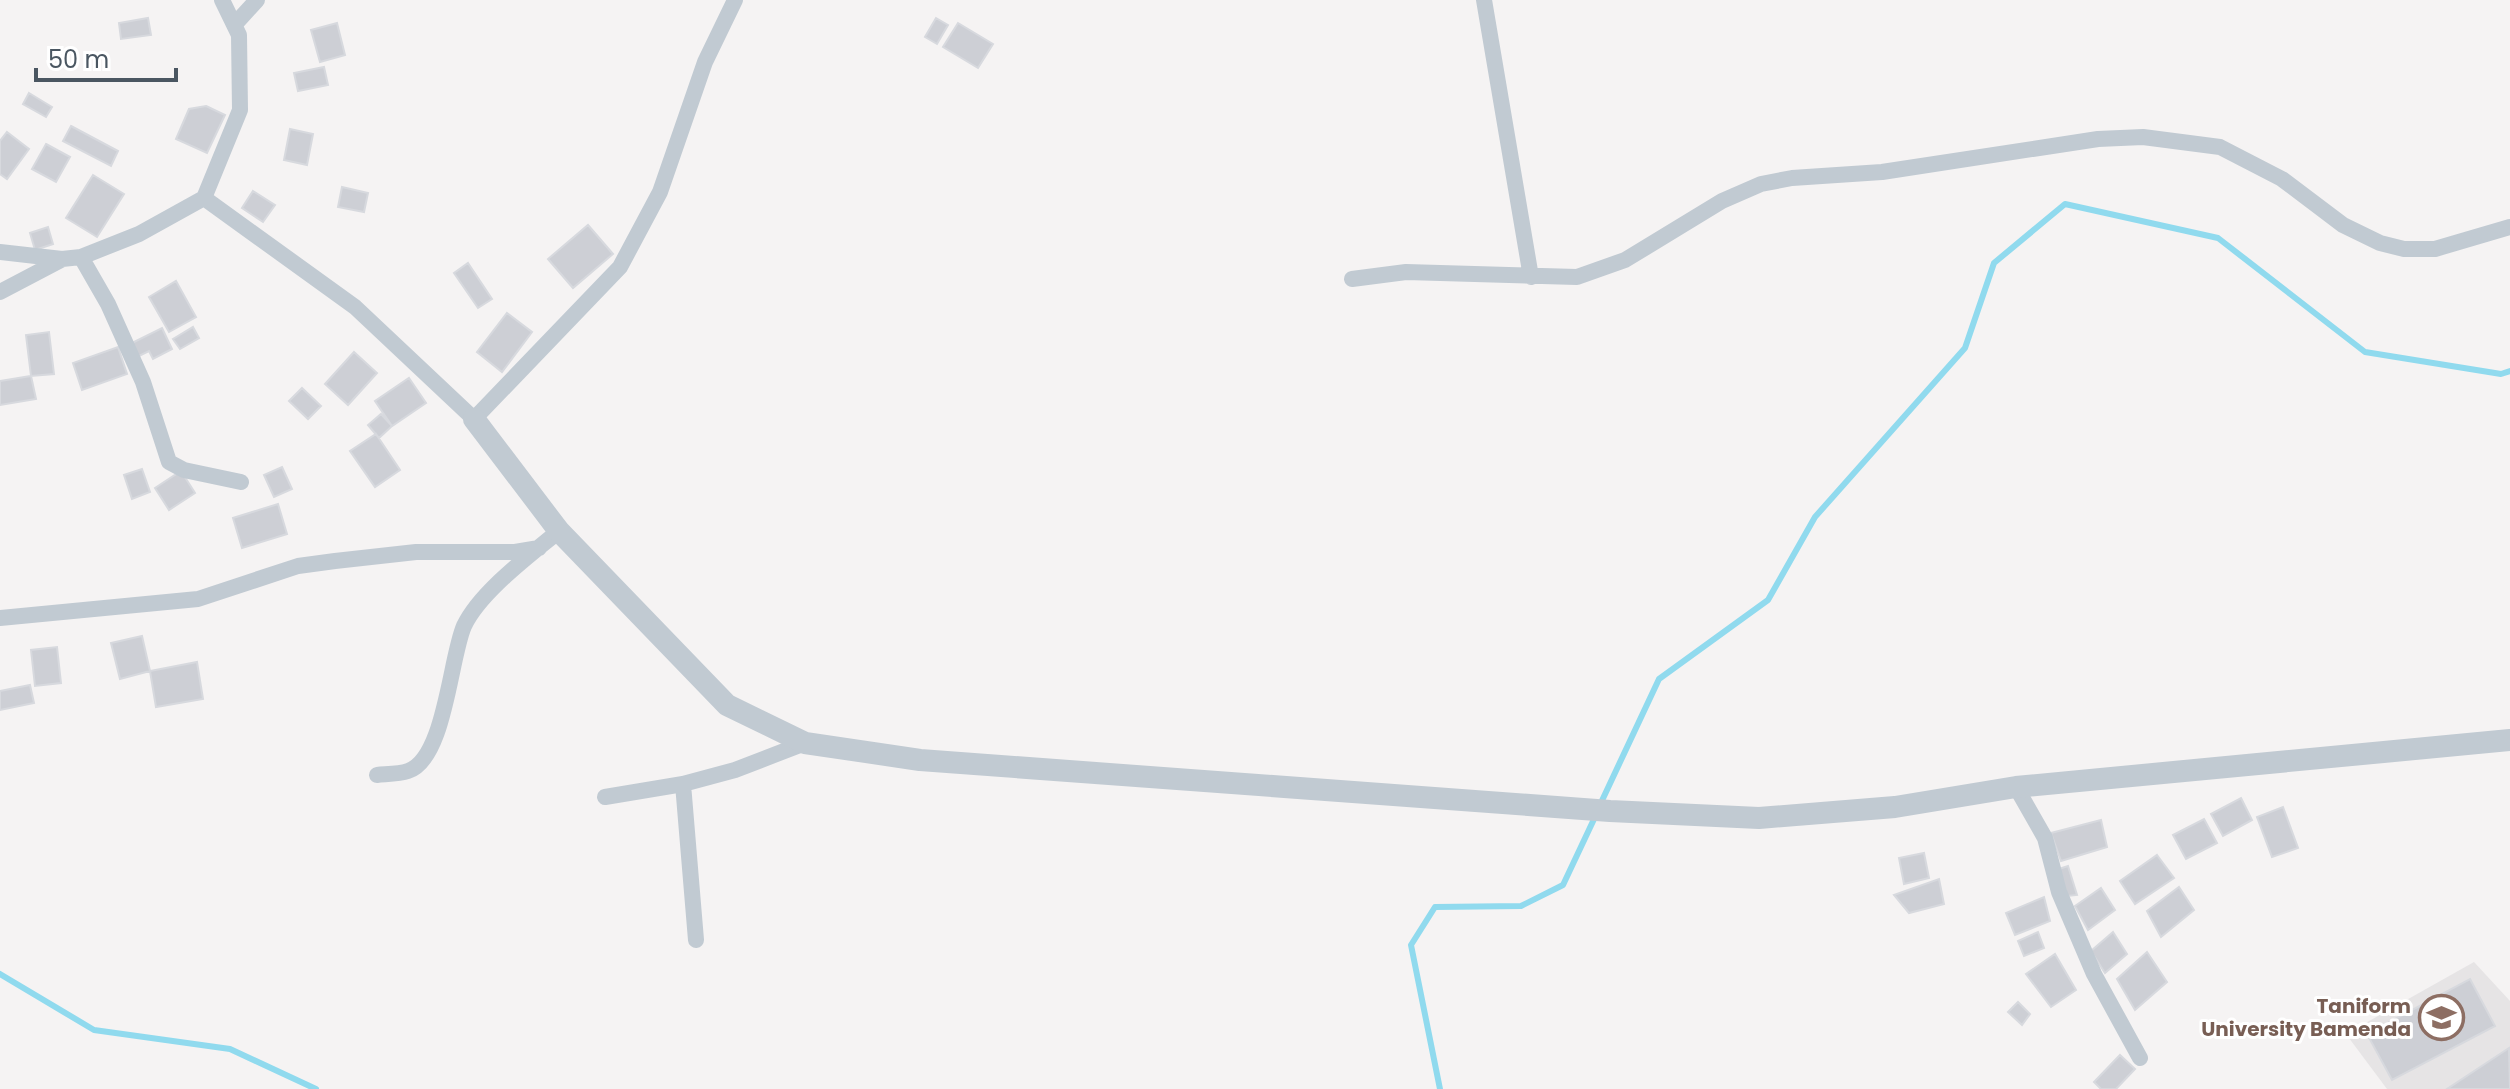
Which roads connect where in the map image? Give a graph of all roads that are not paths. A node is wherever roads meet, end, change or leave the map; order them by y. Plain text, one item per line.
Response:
1 (222, 0) edge
2 (257, 0) edge
3 (735, 0) edge
4 (1484, 0) edge
5 (236, 23) junction
6 (204, 198) junction
7 (2510, 227) edge
8 (0, 252) edge
9 (81, 257) junction
10 (62, 259) junction
11 (1531, 277) junction
12 (1352, 279) dead end
13 (0, 292) edge
14 (474, 419) junction
15 (241, 482) dead end
16 (559, 531) junction
17 (539, 548) junction
18 (0, 618) edge
19 (2510, 740) edge
20 (805, 743) junction
21 (377, 775) dead end
22 (683, 784) junction
23 (2016, 787) junction
24 (605, 797) dead end
25 (696, 940) dead end
26 (2140, 1058) dead end

1 - 5 street
2 - 5 street
3 - 14 street
4 - 11 street
5 - 6 street
6 - 9 street
6 - 14 street
7 - 11 street
8 - 10 street
9 - 10 street
9 - 15 street
10 - 13 street
11 - 12 street
14 - 16 street
16 - 17 street
16 - 20 street
17 - 18 street
17 - 21 street
19 - 23 street
20 - 22 street
20 - 23 street
22 - 24 street
22 - 25 street
23 - 26 street

